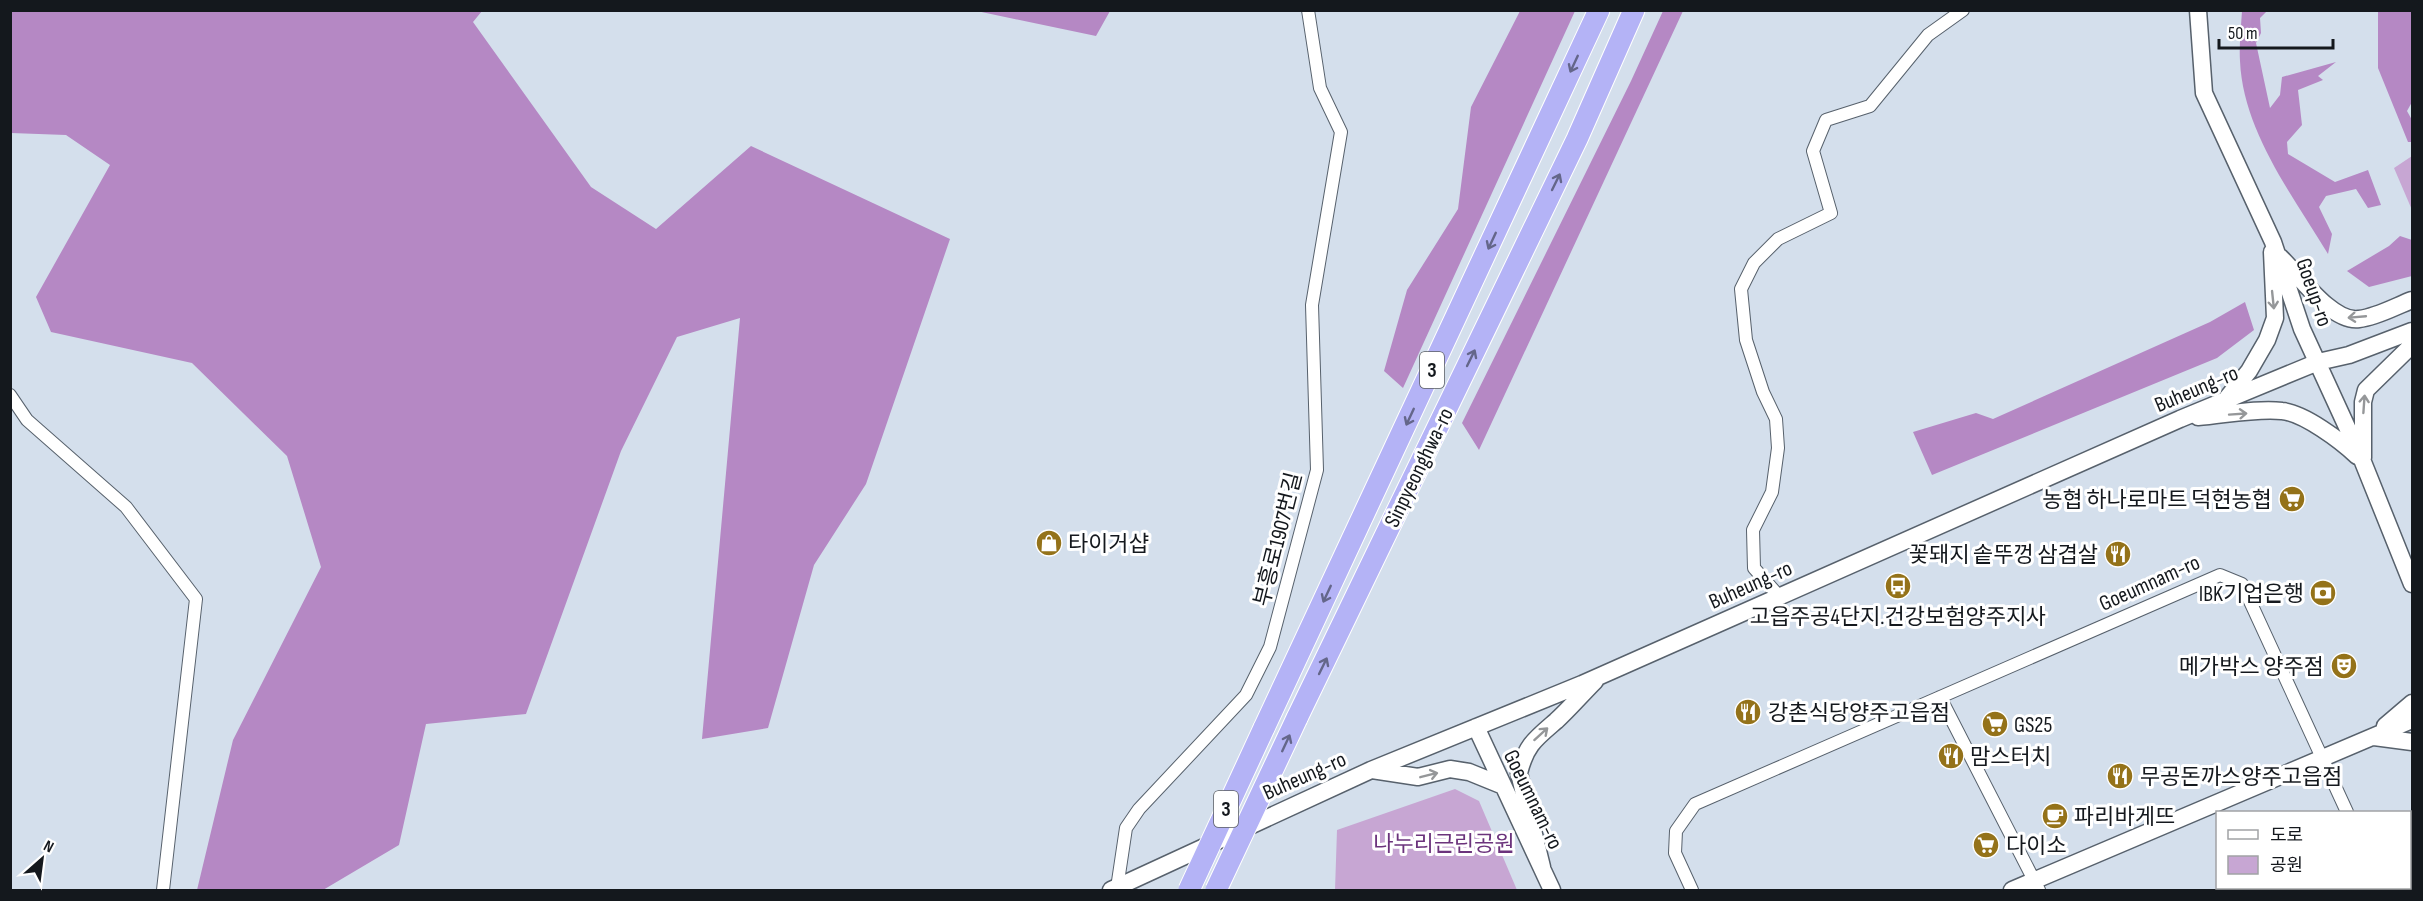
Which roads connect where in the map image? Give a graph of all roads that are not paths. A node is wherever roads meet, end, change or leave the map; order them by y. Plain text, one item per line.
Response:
1 (1308, 10) edge
2 (1599, 10) edge
3 (1634, 10) edge
4 (1964, 10) edge
5 (2198, 10) edge
6 (2275, 248) junction
7 (2412, 300) edge
8 (2412, 331) edge
9 (2412, 345) edge
10 (2318, 362) junction
11 (10, 395) edge
12 (2224, 401) junction
13 (2180, 419) junction
14 (2363, 462) junction
15 (2405, 566) junction
16 (2412, 584) edge
17 (2412, 595) edge
18 (1779, 596) junction
19 (1600, 675) junction
20 (1940, 697) junction
21 (2412, 703) edge
22 (2412, 720) edge
23 (1476, 727) junction
24 (2373, 736) junction
25 (2412, 742) edge
26 (2321, 759) junction
27 (1371, 770) junction
28 (1501, 785) junction
29 (2346, 811) edge
30 (1542, 867) junction
31 (2036, 886) edge
32 (1114, 889) edge
33 (163, 891) edge
34 (1189, 891) edge
35 (1216, 891) edge
36 (1552, 891) edge
37 (1692, 891) edge
38 (2012, 891) edge

1 - 32 street, 부흥로1907번길
2 -> 34 highway, Sinpyeonghwa-ro / 3, bridge
35 -> 3 highway, Sinpyeonghwa-ro / 3, bridge
4 - 18 street
5 - 6 main road, Goeup-ro
7 -> 6 main road
6 - 10 main road, Goeup-ro
6 -> 12 main road
8 - 10 main road, Buheung-ro
14 -> 9 main road
10 - 12 main road, Buheung-ro
10 - 14 main road, Goeup-ro
11 - 33 street
12 - 13 main road, Buheung-ro
13 -> 14 main road
13 - 18 main road, Buheung-ro
14 - 15 main road, Goeup-ro
15 - 16 main road, Goeup-ro
15 - 17 main road
18 - 19 main road, Buheung-ro
19 - 23 main road, Buheung-ro
30 -> 19 main road
20 - 26 street, Goeumnam-ro
20 - 31 street
20 - 37 street, Goeumnam-ro
21 - 24 main road
22 - 24 main road
23 - 27 main road, Buheung-ro
23 - 28 main road, Goeumnam-ro
24 - 25 main road
24 - 26 main road
26 - 29 street, Goeumnam-ro
26 - 31 main road
27 -> 28 main road
27 - 32 main road, Buheung-ro
28 - 30 main road, Goeumnam-ro
30 - 36 main road, Goeumnam-ro
31 - 38 main road

